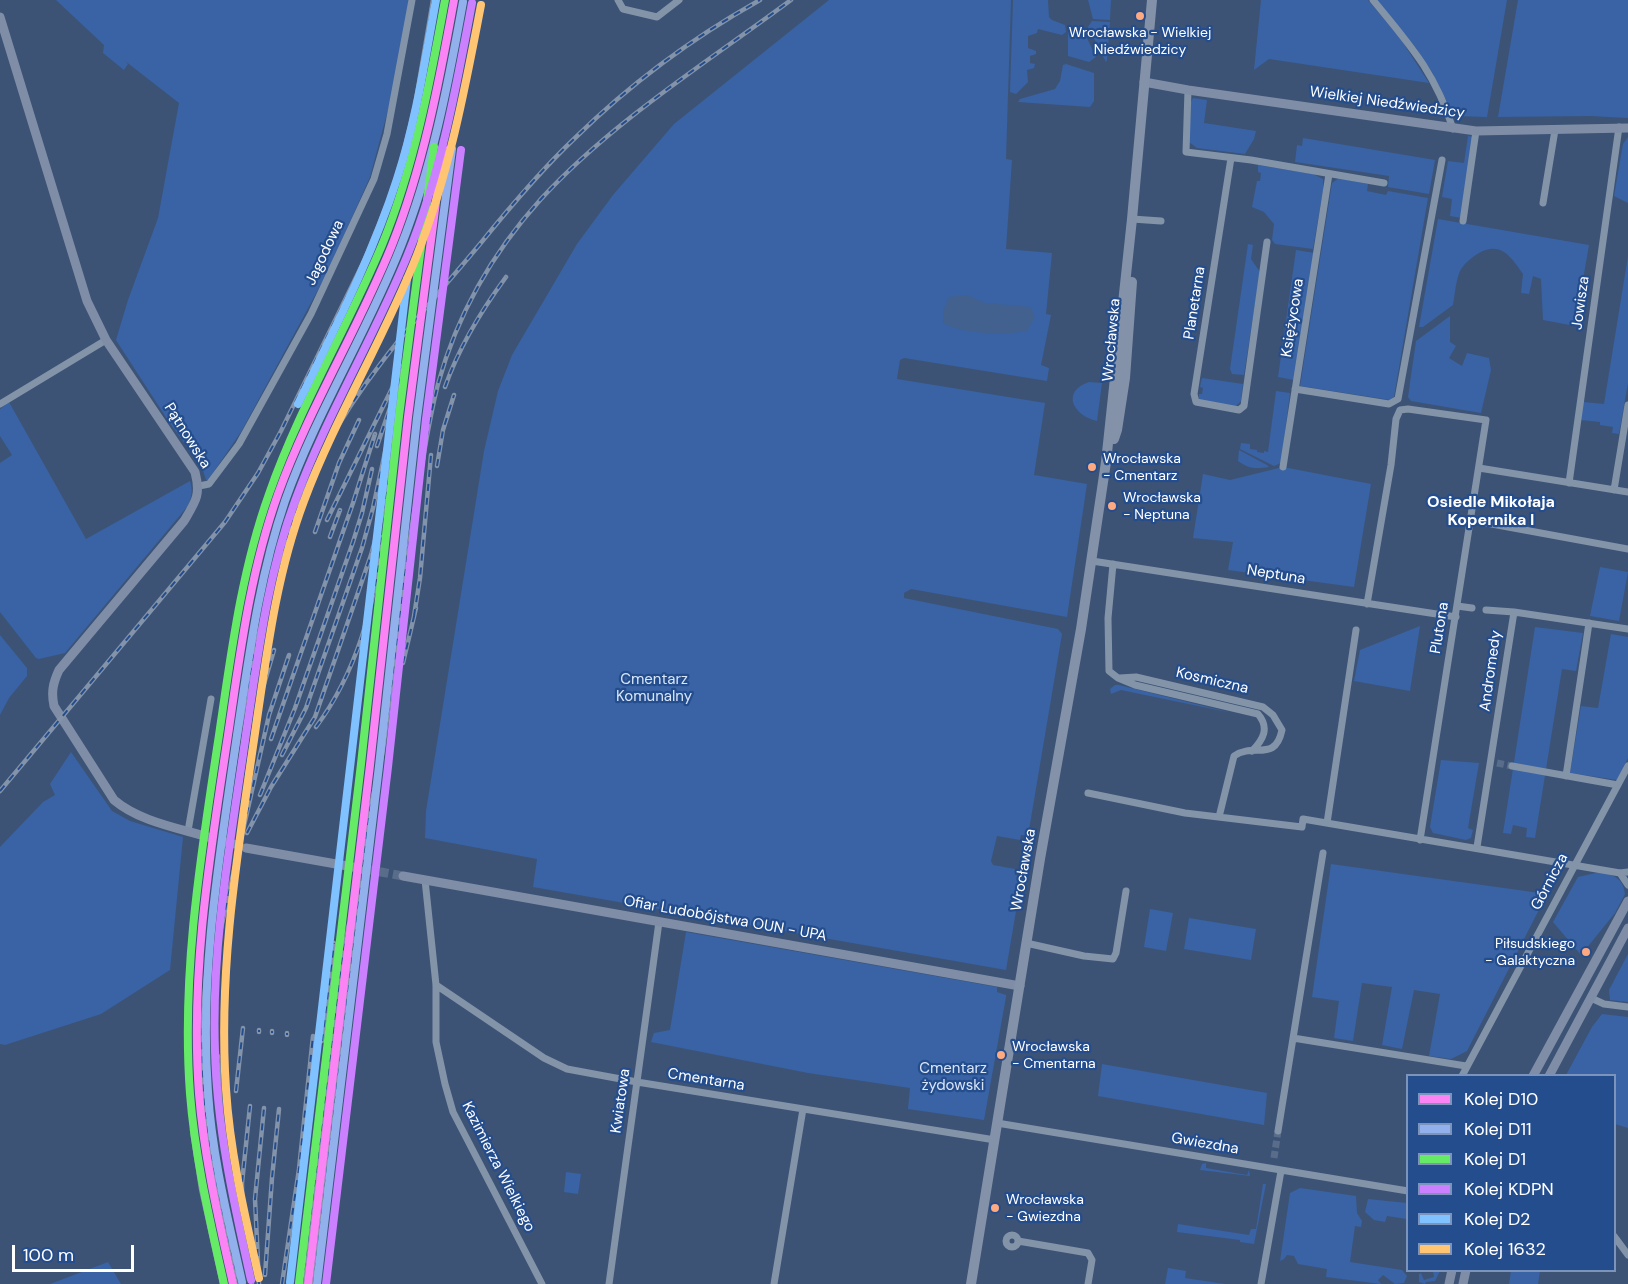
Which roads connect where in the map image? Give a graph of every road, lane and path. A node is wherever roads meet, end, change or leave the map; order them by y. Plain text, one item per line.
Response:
1 (412, 0) edge
2 (618, 0) edge
3 (679, 0) edge
4 (1152, 0) edge
5 (1373, 0) edge
6 (0, 17) edge
7 (1144, 82) junction
8 (1188, 90) junction
9 (1624, 128) edge
10 (1454, 129) junction
11 (1555, 130) junction
12 (1476, 131) junction
13 (1231, 158) junction
14 (1442, 160) dead end
15 (1329, 174) junction
16 (1384, 183) dead end
17 (1543, 203) dead end
18 (1132, 219) junction
19 (1161, 221) dead end
20 (1463, 221) dead end
21 (1267, 242) dead end
22 (106, 340) junction
23 (1295, 389) junction
24 (0, 404) edge
25 (1628, 405) edge
26 (1283, 467) dead end
27 (1479, 468) junction
28 (1569, 483) junction
29 (199, 486) junction
30 (1614, 490) junction
31 (1628, 492) edge
32 (1470, 520) junction
33 (1628, 549) edge
34 (1092, 561) junction
35 (1113, 564) junction
36 (1367, 604) junction
37 (1457, 606) junction
38 (1472, 608) dead end
39 (1486, 610) dead end
40 (1514, 612) junction
41 (1456, 617) junction
42 (1589, 623) junction
43 (1628, 629) edge
44 (1356, 630) dead end
45 (1118, 678) junction
46 (212, 699) dead end
47 (1252, 751) junction
48 (1512, 766) tunnel mouth
49 (1628, 766) edge
50 (1564, 776) junction
51 (1618, 785) junction
52 (1088, 793) dead end
53 (1219, 817) junction
54 (1327, 823) junction
55 (188, 831) junction
56 (211, 838) dead end
57 (1420, 840) junction
58 (246, 848) dead end
59 (1478, 848) junction
60 (1323, 853) dead end
61 (1575, 865) junction
62 (353, 867) tunnel mouth
63 (1624, 872) edge
64 (403, 876) tunnel mouth
65 (425, 880) junction
66 (1628, 885) edge
67 (1126, 891) dead end
68 (1628, 901) edge
69 (659, 922) junction
70 (1628, 928) edge
71 (1026, 943) junction
72 (436, 985) junction
73 (1020, 986) junction
74 (1591, 998) junction
75 (1628, 1007) edge
76 (1293, 1038) junction
77 (1466, 1066) junction
78 (1463, 1074) edge
79 (1534, 1074) edge
80 (1550, 1074) edge
81 (637, 1082) junction
82 (802, 1109) junction
83 (997, 1123) junction
84 (1278, 1131) tunnel mouth
85 (995, 1140) junction
86 (1281, 1171) junction
87 (1406, 1191) edge
88 (1616, 1239) edge
89 (1018, 1241) dead end
90 (1628, 1255) edge
91 (542, 1284) edge
92 (609, 1284) edge
93 (774, 1284) edge
94 (971, 1284) edge
95 (1088, 1284) edge
96 (1261, 1284) edge

1 - 29 street, Jagodowa
2 - 3 street
4 - 7 main road, Wrocławska
5 - 10 street
6 - 22 street, Pątnowska
7 - 8 street, Wielkiej Niedźwiedzicy
7 - 18 main road, Wrocławska
8 - 10 street, Wielkiej Niedźwiedzicy
8 - 13 street
9 - 11 street, Wielkiej Niedźwiedzicy
9 - 28 street, Jowisza
10 - 12 street, Wielkiej Niedźwiedzicy
11 - 12 street, Wielkiej Niedźwiedzicy
11 - 17 street
12 - 20 street
13 - 15 street
13 - 21 street, Planetarna
14 - 23 street
15 - 16 street
15 - 23 street, Księżycowa
18 - 19 street
18 - 34 main road, Wrocławska
22 - 24 street
22 - 29 street, Pątnowska
23 - 26 street, Księżycowa
25 - 30 street
27 - 28 street
27 - 32 street, Plutona
27 - 36 street, Plutona
28 - 30 street
29 - 55 street, Pątnowska
30 - 31 street
32 - 33 street
32 - 37 street, Plutona
34 - 35 street, Neptuna
34 - 71 main road, Wrocławska
35 - 36 street, Neptuna
35 - 45 street
36 - 41 street, Neptuna
37 - 38 street
37 - 41 street, Plutona
39 - 40 street
40 - 42 street, Andromedy
40 - 59 street, Andromedy
41 - 57 street, Plutona
42 - 43 street, Andromedy
42 - 50 street
44 - 54 street
45 - 47 street
45 - 47 street, Kosmiczna
46 - 55 street
47 - 53 street, Kosmiczna
48 - 50 street
49 - 51 street, Górnicza
50 - 51 street
51 - 61 street, Górnicza
52 - 53 street
53 - 54 street
54 - 57 street
55 - 56 street, Pątnowska
57 - 59 street
58 - 62 street
59 - 61 street
60 - 76 street
61 - 63 street
61 - 77 street, Górnicza
63 - 66 street
64 - 65 street
65 - 69 street, Ofiar Ludobójstwa OUN - UPA
65 - 72 street, Kazimierza Wielkiego
67 - 71 street
68 - 79 street
69 - 73 street, Ofiar Ludobójstwa OUN - UPA
69 - 81 street, Kwiatowa
70 - 74 street
71 - 73 main road, Wrocławska
72 - 81 street, Cmentarna
72 - 91 street, Kazimierza Wielkiego
73 - 83 main road, Wrocławska
74 - 75 street
74 - 80 street
76 - 77 street
76 - 84 street
77 - 78 street, Górnicza
81 - 82 street, Cmentarna
81 - 92 street, Kwiatowa
82 - 85 street, Cmentarna
82 - 93 street
83 - 85 main road, Wrocławska
83 - 86 street, Gwiezdna
85 - 94 main road, Wrocławska
86 - 87 street, Gwiezdna
86 - 96 street
88 - 90 street
89 - 95 street

